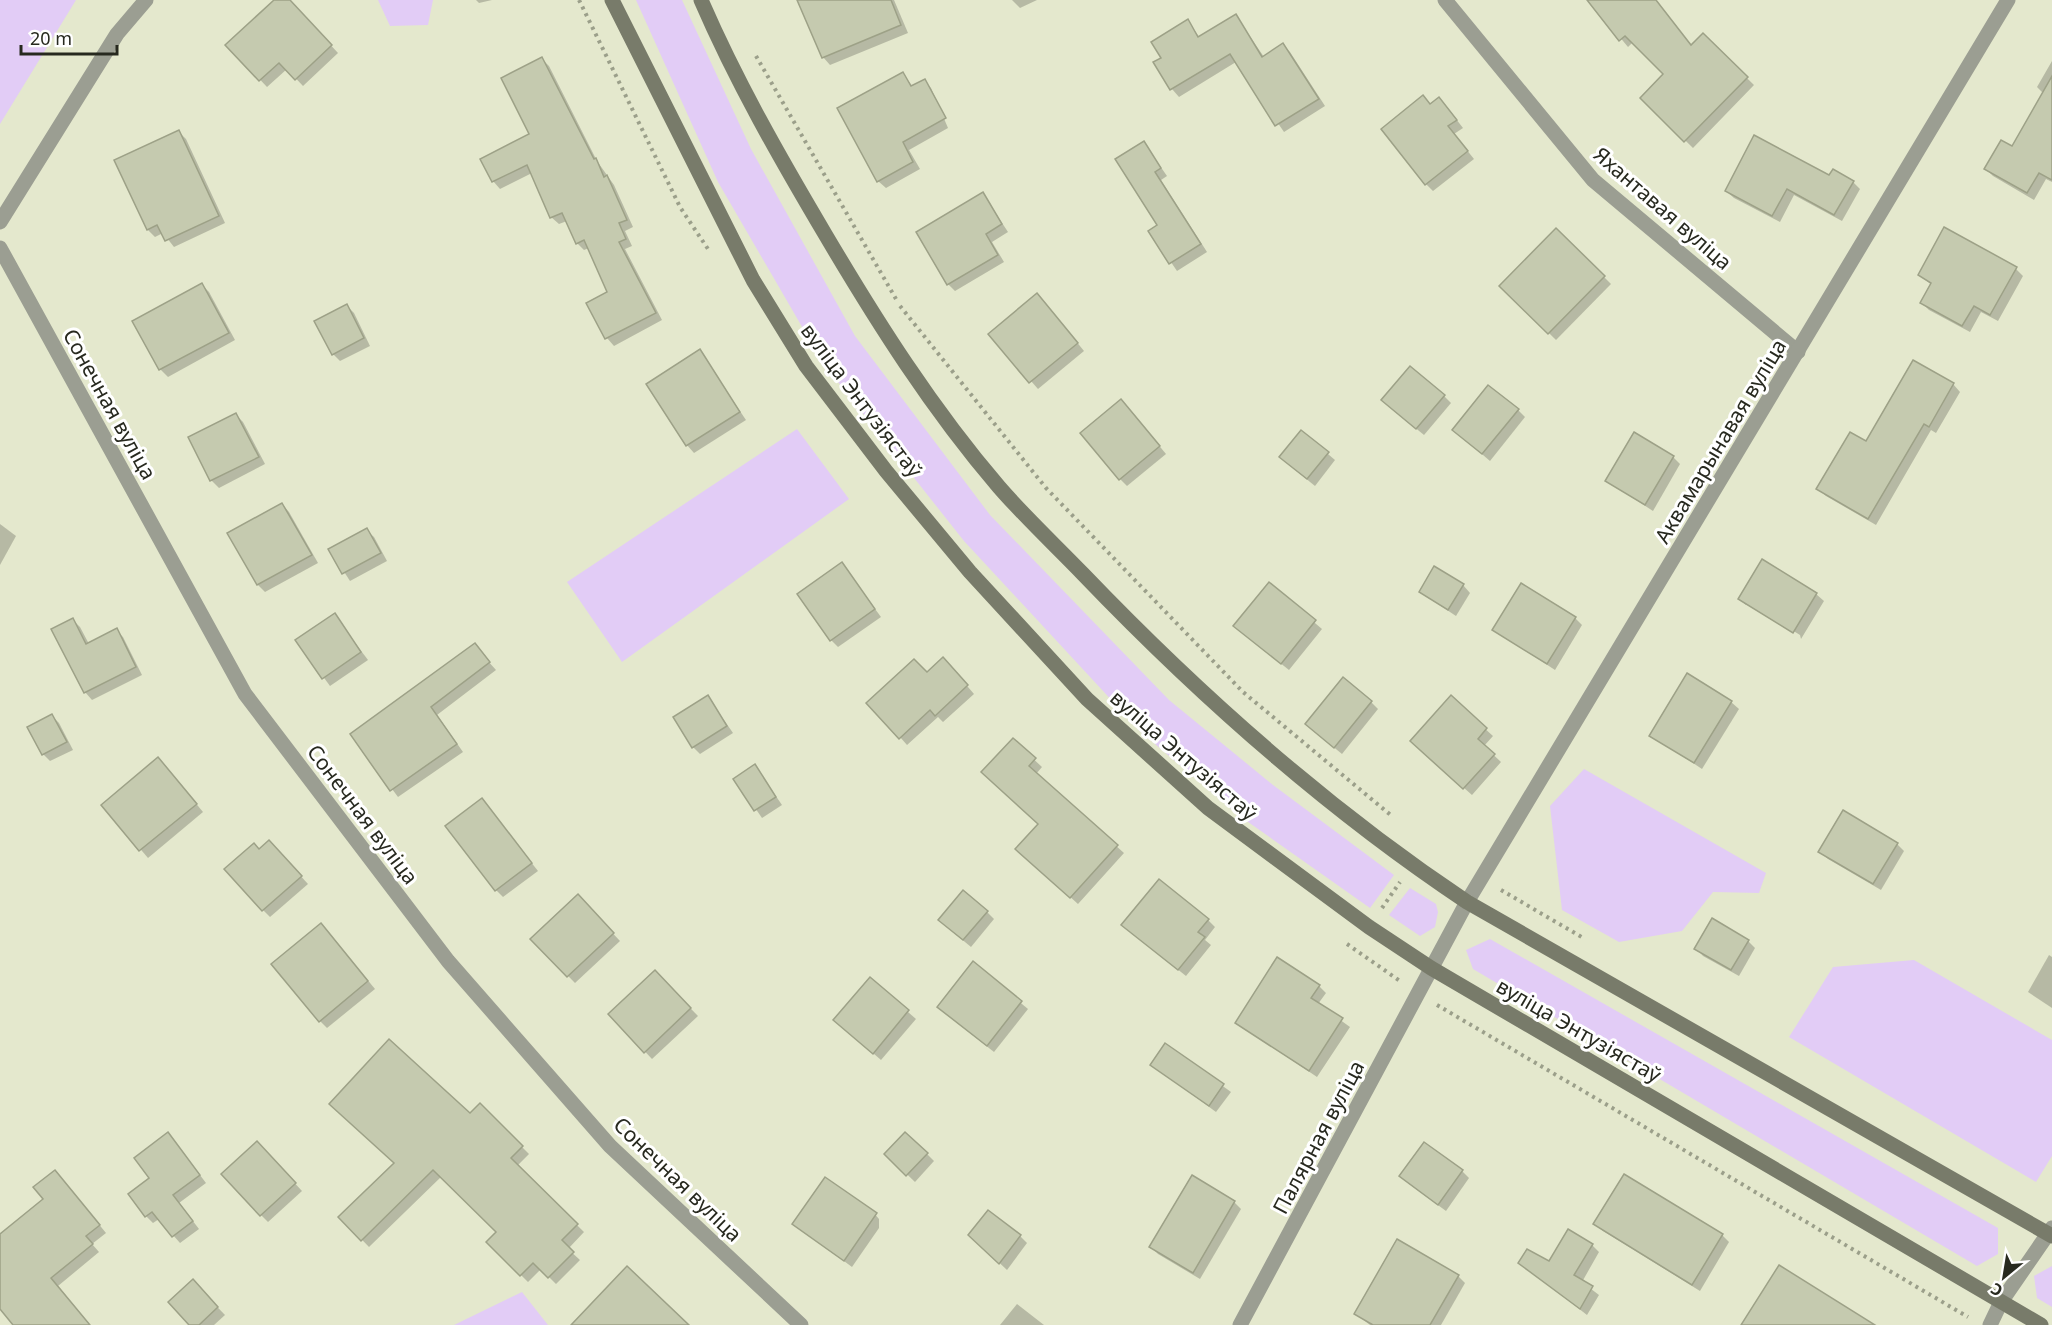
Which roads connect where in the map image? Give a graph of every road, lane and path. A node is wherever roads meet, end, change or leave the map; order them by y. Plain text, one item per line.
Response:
1 (146, 0) edge
2 (612, 0) edge
3 (701, 0) edge
4 (1445, 0) edge
5 (2008, 0) edge
6 (752, 47) dead end
7 (0, 222) edge
8 (0, 248) edge
9 (1798, 352) junction
10 (1398, 821) dead end
11 (1412, 865) junction
12 (1467, 902) junction
13 (1369, 927) junction
14 (1355, 950) dead end
15 (1431, 968) junction
16 (1418, 994) junction
17 (2051, 1232) edge
18 (2001, 1302) junction
19 (1972, 1319) dead end
20 (801, 1325) edge
21 (1240, 1325) edge
22 (1990, 1325) edge
23 (2041, 1325) edge

1 - 7 street
2 - 13 street, вуліца Энтузіястаў
3 - 11 street
4 - 9 street, Яхантавая вуліца
5 - 9 street, Аквамарынавая вуліца
6 - 10 path
8 - 20 street, Сонечная вуліца
9 - 12 street, Аквамарынавая вуліца
11 - 12 street
11 - 13 path
12 - 15 street, Аквамарынавая вуліца
12 - 17 street
13 - 14 path
13 - 15 street, вуліца Энтузіястаў
15 - 16 street, Палярная вуліца
15 - 18 street, вуліца Энтузіястаў
16 - 19 path
16 - 21 street, Палярная вуліца
17 - 18 street
18 - 22 street
18 - 23 street, вуліца Энтузіястаў

